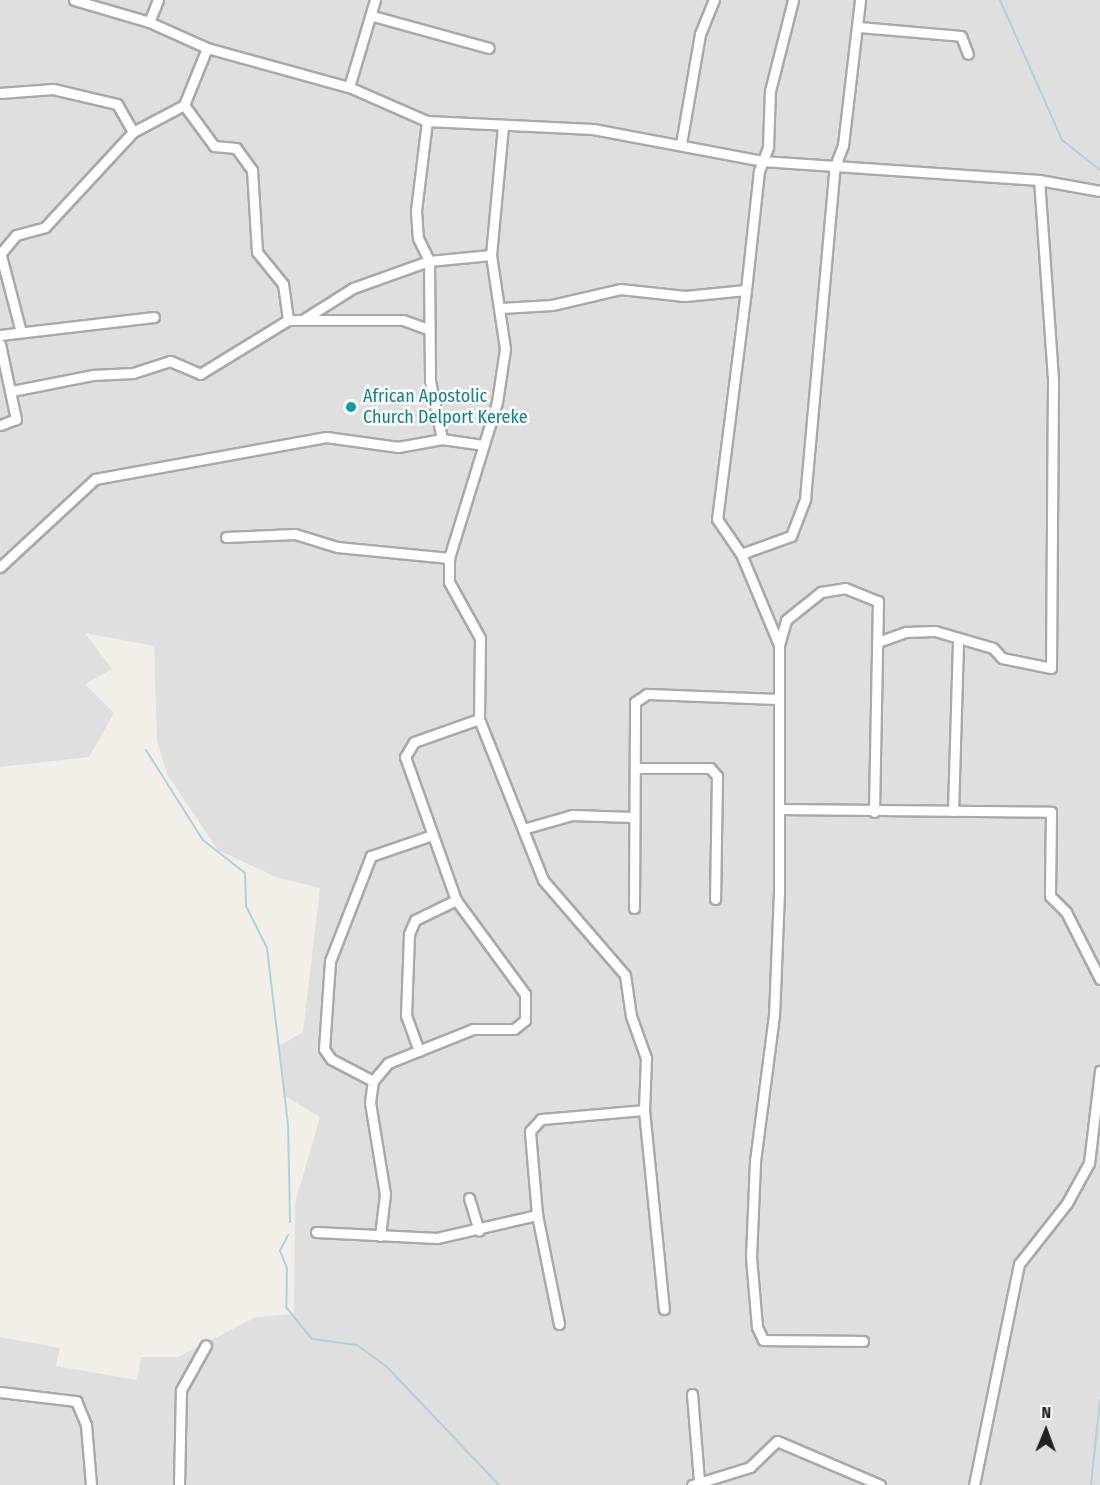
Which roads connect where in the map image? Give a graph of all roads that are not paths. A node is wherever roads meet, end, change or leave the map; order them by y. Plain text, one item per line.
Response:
1 (74, 0) edge
2 (158, 0) edge
3 (375, 0) edge
4 (714, 0) edge
5 (793, 0) edge
6 (860, 0) edge
7 (373, 16) junction
8 (150, 22) junction
9 (859, 27) junction
10 (207, 48) junction
11 (489, 48) dead end
12 (968, 54) dead end
13 (349, 87) junction
14 (0, 93) edge
15 (184, 105) junction
16 (428, 121) junction
17 (503, 126) junction
18 (133, 132) junction
19 (681, 144) junction
20 (762, 161) junction
21 (835, 166) junction
22 (1039, 180) junction
23 (1100, 191) edge
24 (0, 253) edge
25 (491, 255) junction
26 (429, 261) junction
27 (746, 290) junction
28 (501, 308) junction
29 (154, 317) dead end
30 (288, 320) junction
31 (304, 320) junction
32 (428, 328) junction
33 (21, 332) junction
34 (0, 335) edge
35 (0, 344) edge
36 (12, 391) junction
37 (0, 426) edge
38 (442, 439) junction
39 (483, 445) junction
40 (226, 537) dead end
41 (741, 554) junction
42 (449, 558) junction
43 (0, 567) edge
44 (958, 639) junction
45 (878, 642) junction
46 (779, 645) junction
47 (778, 699) junction
48 (479, 718) junction
49 (635, 768) junction
50 (780, 809) junction
51 (953, 811) junction
52 (874, 812) junction
53 (632, 817) junction
54 (523, 829) junction
55 (429, 836) junction
56 (715, 899) dead end
57 (456, 900) junction
58 (634, 908) dead end
59 (1100, 979) edge
60 (419, 1051) junction
61 (1100, 1071) edge
62 (373, 1081) junction
63 (644, 1110) junction
64 (469, 1198) dead end
65 (537, 1215) junction
66 (479, 1230) junction
67 (316, 1232) dead end
68 (380, 1236) junction
69 (664, 1309) dead end
70 (560, 1324) dead end
71 (863, 1341) dead end
72 (206, 1345) dead end
73 (0, 1392) edge
74 (692, 1394) dead end
75 (695, 1483) edge
76 (91, 1485) edge
77 (179, 1485) edge
78 (880, 1485) edge
79 (974, 1485) edge

1 - 8 street
2 - 8 street
3 - 7 street
4 - 19 street
5 - 20 street
6 - 9 street
7 - 11 street
7 - 13 street
8 - 10 street
9 - 12 street
9 - 21 street
10 - 13 street
10 - 15 street
13 - 16 street
14 - 18 street
15 - 18 street
15 - 30 street
16 - 17 street
16 - 26 street
17 - 19 street
17 - 25 street
18 - 24 street
19 - 20 street
20 - 21 street
20 - 27 street
21 - 22 street
21 - 41 street
22 - 23 street
22 - 44 street
24 - 33 street
25 - 26 street
25 - 28 street
26 - 31 street
26 - 32 street
27 - 28 street
27 - 41 street
28 - 39 street
29 - 33 street
30 - 31 street
30 - 36 street
31 - 32 street
32 - 38 street
33 - 34 street
35 - 36 street
36 - 37 street
38 - 39 street
38 - 43 street
39 - 42 street
40 - 42 street
41 - 46 street
42 - 48 street
44 - 45 street
44 - 51 street
45 - 46 street
45 - 52 street
46 - 47 street
47 - 49 street
47 - 50 street
48 - 54 street
48 - 55 street
49 - 53 street
49 - 56 street
50 - 52 street
50 - 71 street
51 - 52 street
51 - 59 street
53 - 54 street
53 - 58 street
54 - 63 street
55 - 57 street
55 - 62 street
57 - 60 street
57 - 60 street
60 - 62 street
61 - 79 street
62 - 68 street
63 - 65 street
63 - 69 street
64 - 66 street
65 - 66 street
65 - 70 street
66 - 68 street
67 - 68 street
72 - 77 street
73 - 76 street
74 - 75 street
75 - 78 street

